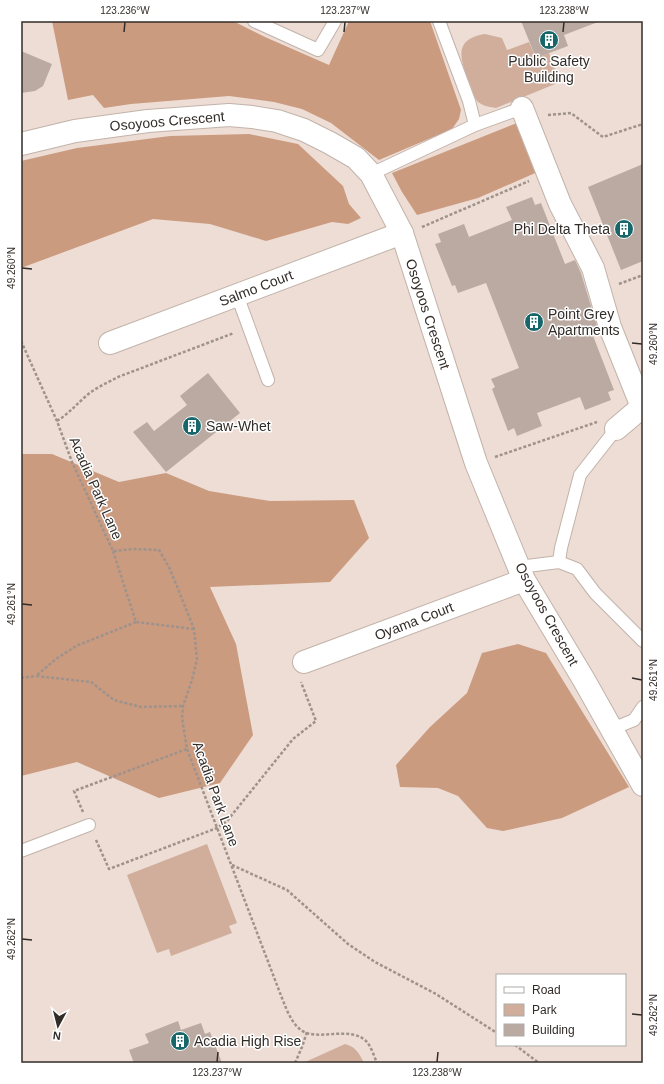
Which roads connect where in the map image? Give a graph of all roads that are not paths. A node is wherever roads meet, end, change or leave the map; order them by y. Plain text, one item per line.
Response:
1 (254, 21) edge
2 (336, 21) edge
3 (439, 21) edge
4 (522, 108) joint
5 (475, 125) junction
6 (21, 144) edge
7 (371, 174) junction
8 (402, 233) junction
9 (237, 295) junction
10 (110, 343) dead end
11 (268, 380) dead end
12 (642, 407) edge
13 (609, 425) joint
14 (559, 562) junction
15 (522, 573) junction
16 (643, 641) edge
17 (304, 662) road end
18 (643, 707) edge
19 (612, 729) junction
20 (643, 785) edge
21 (89, 825) road end
22 (21, 851) edge

1 - 2 lane
3 - 5 lane
4 - 5 lane
4 - 12 street
5 - 7 lane
6 - 7 street, Osoyoos Crescent
7 - 8 street, Osoyoos Crescent
8 - 9 street, Salmo Court
8 - 15 street, Osoyoos Crescent
9 - 10 street, Salmo Court
9 - 11 lane
12 - 13 street
13 - 14 lane
14 - 15 lane
14 - 16 lane
15 - 17 street, Oyama Court
15 - 19 street, Osoyoos Crescent
18 - 19 lane
19 - 20 street, Osoyoos Crescent
21 - 22 lane

